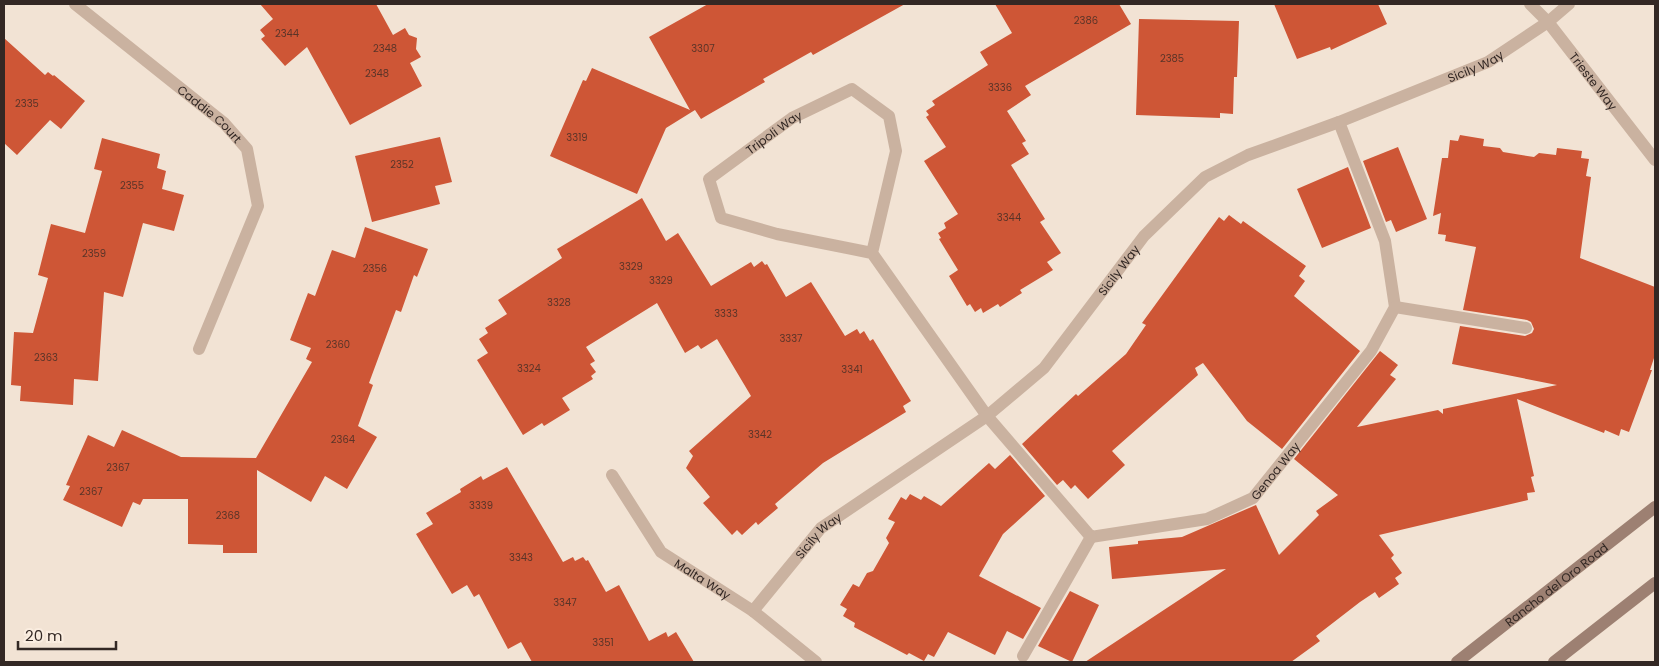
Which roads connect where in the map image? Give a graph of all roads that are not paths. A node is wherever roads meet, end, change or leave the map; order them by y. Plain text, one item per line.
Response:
1 (75, 4) edge
2 (1530, 4) edge
3 (1568, 4) edge
4 (1548, 22) junction
5 (1339, 122) junction
6 (1655, 160) edge
7 (872, 253) junction
8 (1395, 307) junction
9 (1526, 328) dead end
10 (199, 349) dead end
11 (987, 416) junction
12 (612, 475) dead end
13 (1655, 507) edge
14 (1091, 538) junction
15 (1655, 582) edge
16 (753, 611) junction
17 (1023, 656) dead end
18 (816, 662) edge
19 (1457, 662) edge
20 (1554, 662) edge

1 - 10 street, Caddie Court
2 - 4 street, Trieste Way
3 - 4 street, Sicily Way
4 - 5 street, Sicily Way
4 - 6 street, Trieste Way
5 - 8 street
5 - 11 street, Sicily Way
7 - 7 street, Tripoli Way
7 - 11 street
8 - 9 street
8 - 14 street, Genoa Way
11 - 14 street
11 - 16 street, Sicily Way
12 - 16 street, Malta Way
13 - 19 main road, Rancho del Oro Road
14 - 17 street
15 - 20 main road
16 - 18 street, Malta Way

